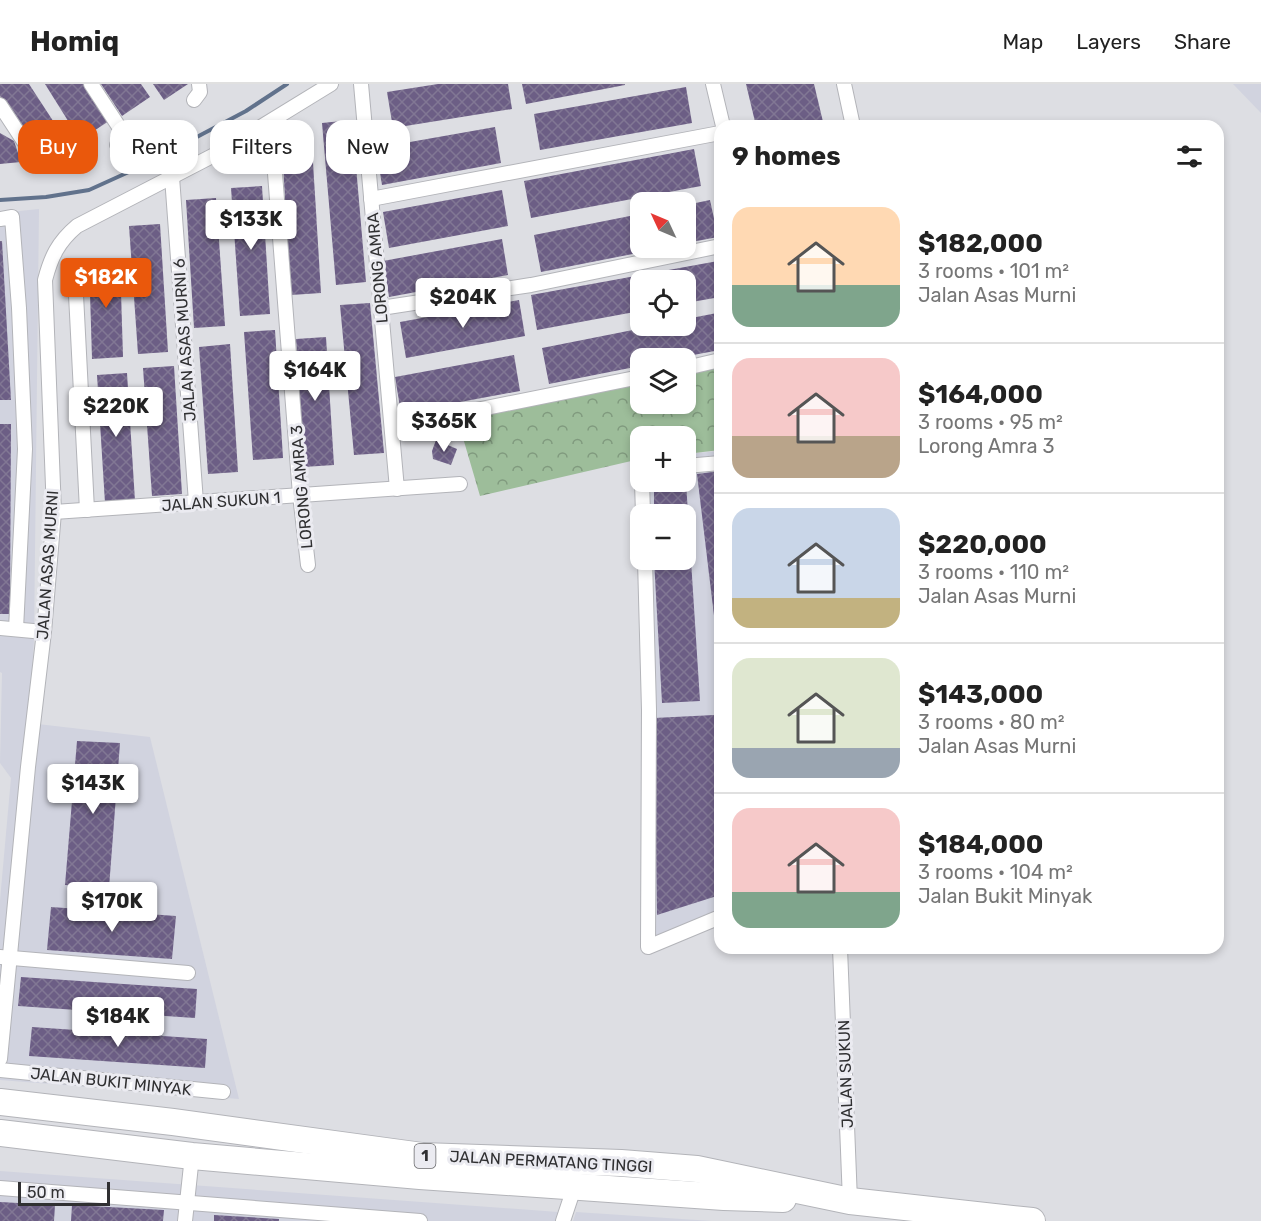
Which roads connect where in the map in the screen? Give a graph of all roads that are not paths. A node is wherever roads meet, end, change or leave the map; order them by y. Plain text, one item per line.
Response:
1 (91, 84) edge
2 (199, 84) edge
3 (332, 84) edge
4 (361, 84) edge
5 (713, 84) edge
6 (844, 84) edge
7 (194, 100) dead end
8 (0, 105) edge
9 (114, 120) edge
10 (274, 120) edge
11 (722, 120) edge
12 (852, 120) edge
13 (6, 123) edge
14 (714, 134) edge
15 (18, 138) edge
16 (210, 156) edge
17 (275, 174) edge
18 (172, 177) junction
19 (371, 199) junction
20 (0, 219) edge
21 (714, 247) edge
22 (75, 275) dead end
23 (381, 308) junction
24 (714, 361) edge
25 (696, 366) edge
26 (630, 379) edge
27 (392, 427) junction
28 (714, 464) edge
29 (696, 465) edge
30 (460, 484) dead end
31 (397, 489) junction
32 (300, 495) junction
33 (196, 502) junction
34 (87, 510) junction
35 (54, 512) junction
36 (308, 565) dead end
37 (645, 570) edge
38 (0, 628) edge
39 (16, 629) junction
40 (44, 632) junction
41 (714, 920) edge
42 (840, 954) edge
43 (5, 958) edge
44 (188, 974) dead end
45 (0, 1059) edge
46 (0, 1070) edge
47 (223, 1092) dead end
48 (0, 1102) edge
49 (173, 1122) junction
50 (0, 1132) edge
51 (192, 1156) junction
52 (621, 1163) junction
53 (0, 1188) edge
54 (574, 1188) junction
55 (850, 1201) junction
56 (186, 1202) junction
57 (185, 1221) edge
58 (420, 1221) edge
59 (563, 1221) edge
60 (1032, 1221) edge

1 - 9 street
2 - 7 street
3 - 10 street, JALAN ASAS MURNI
4 - 19 street, LORONG AMRA
5 - 11 street
6 - 12 street
8 - 13 street
13 - 15 street
14 - 19 street
16 - 18 street, JALAN ASAS MURNI
17 - 32 street, LORONG AMRA 3
18 - 33 street, JALAN ASAS MURNI 6
18 - 35 street, JALAN ASAS MURNI
19 - 23 street, LORONG AMRA
20 - 39 street
21 - 23 street
22 - 34 street, JALAN ASAS MURNI
23 - 27 street, LORONG AMRA
24 - 25 street
26 - 27 street
27 - 31 street, LORONG AMRA
28 - 29 street
30 - 31 street, JALAN SUKUN 1
31 - 32 street, JALAN SUKUN 1
32 - 33 street, JALAN SUKUN 1
32 - 36 street, LORONG AMRA 3
33 - 34 street, JALAN SUKUN 1
34 - 35 street, JALAN SUKUN 1
35 - 40 street, JALAN ASAS MURNI
37 - 41 street
38 - 39 street
39 - 40 street
40 - 43 street, JALAN ASAS MURNI
42 - 55 street, JALAN SUKUN
43 - 44 street
43 - 45 street, JALAN ASAS MURNI
46 - 47 street, JALAN BUKIT MINYAK
48 - 49 highway, JALAN PERMATANG TINGGI / 1
49 - 51 highway
49 - 52 highway, JALAN PERMATANG TINGGI / 1
50 - 51 highway, JALAN PERMATANG TINGGI / 1
51 - 54 highway, JALAN PERMATANG TINGGI / 1
51 - 56 street
52 - 54 highway
52 - 55 highway, JALAN PERMATANG TINGGI / 1
53 - 56 street
54 - 55 highway, JALAN PERMATANG TINGGI / 1
54 - 59 street
55 - 60 highway, JALAN PERMATANG TINGGI / 1
56 - 57 street
56 - 58 street

